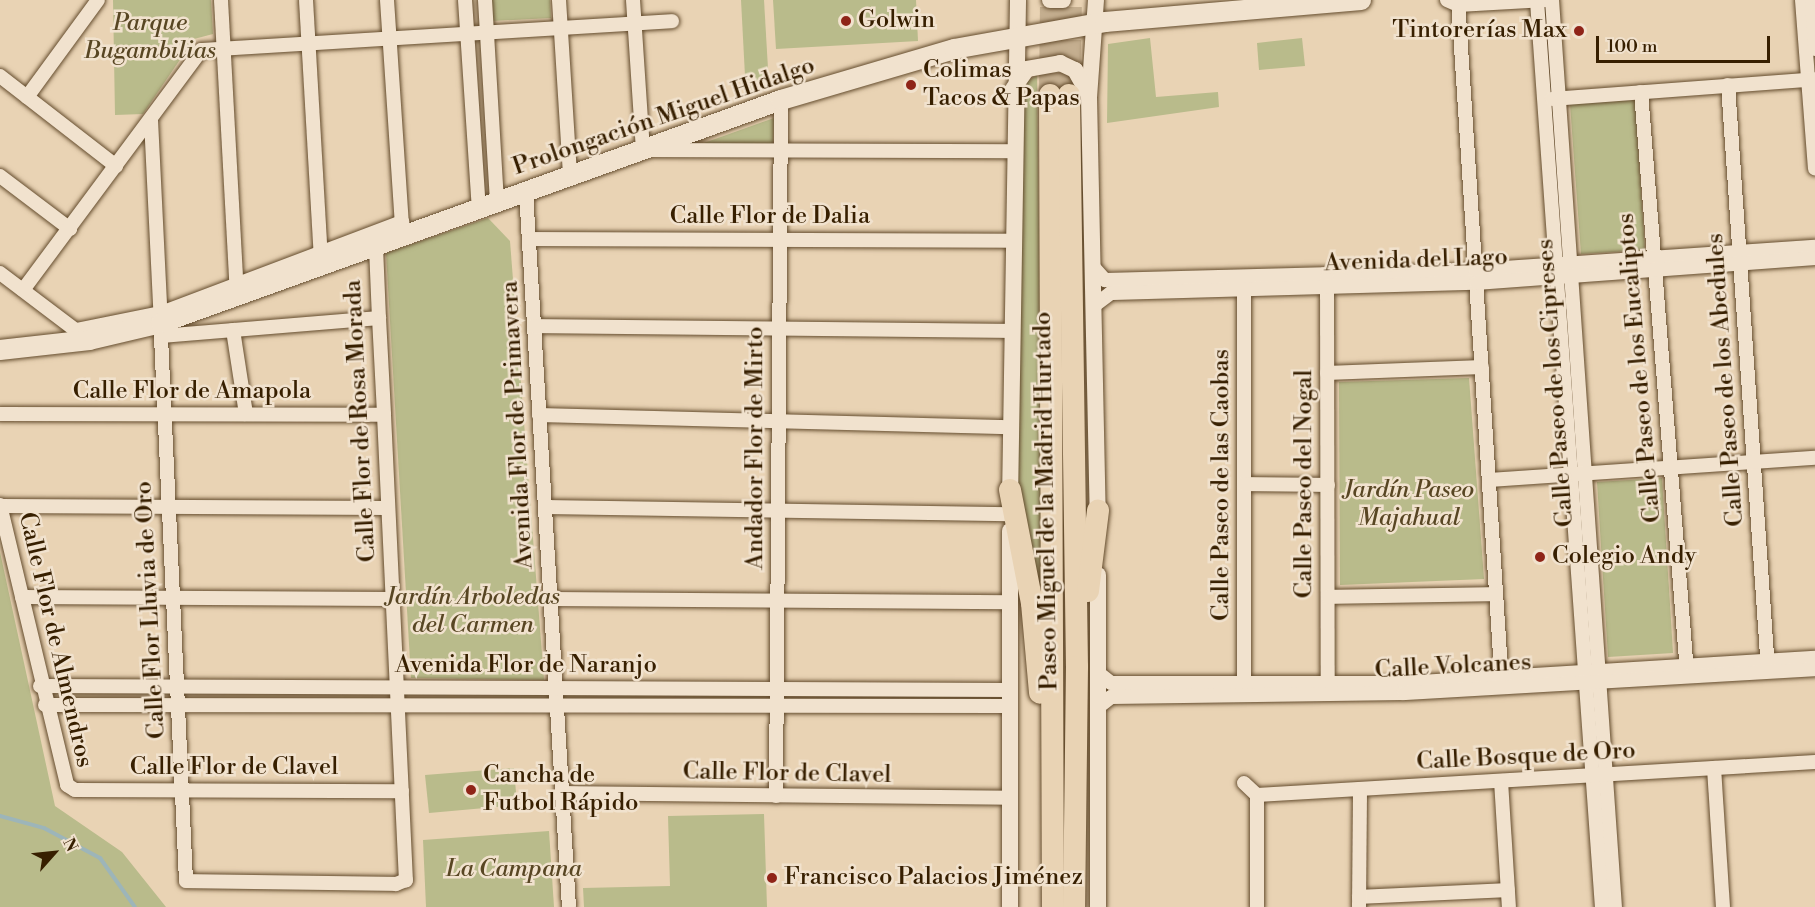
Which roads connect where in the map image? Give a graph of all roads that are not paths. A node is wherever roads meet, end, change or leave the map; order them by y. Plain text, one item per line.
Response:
1 (98, 0) edge
2 (221, 0) edge
3 (306, 0) edge
4 (387, 0) edge
5 (465, 0) edge
6 (486, 0) edge
7 (559, 0) edge
8 (633, 0) edge
9 (1017, 0) edge
10 (1050, 0) edge
11 (1063, 0) edge
12 (1096, 0) edge
13 (1354, 0) edge
14 (1546, 0) edge
15 (1802, 0) edge
16 (1812, 0) edge
17 (1455, 2) edge
18 (1286, 3) edge
19 (1206, 6) edge
20 (672, 21) dead end
21 (1094, 23) junction
22 (634, 24) junction
23 (561, 28) junction
24 (488, 33) junction
25 (468, 34) junction
26 (1014, 37) junction
27 (390, 39) junction
28 (308, 44) junction
29 (224, 49) junction
30 (1815, 49) edge
31 (0, 76) edge
32 (1812, 79) edge
33 (1728, 85) junction
34 (1012, 91) junction
35 (1641, 92) junction
36 (27, 96) junction
37 (1069, 96) junction
38 (1559, 98) junction
39 (782, 100) junction
40 (1544, 100) junction
41 (151, 120) junction
42 (781, 149) junction
43 (643, 150) junction
44 (1012, 151) junction
45 (116, 166) junction
46 (1815, 168) edge
47 (0, 176) edge
48 (570, 176) junction
49 (526, 192) junction
50 (488, 206) junction
51 (70, 229) junction
52 (402, 229) junction
53 (529, 239) junction
54 (780, 240) junction
55 (1010, 241) junction
56 (376, 247) junction
57 (1815, 247) edge
58 (1740, 258) junction
59 (1815, 258) edge
60 (321, 259) junction
61 (1654, 264) junction
62 (1095, 269) junction
63 (1571, 270) junction
64 (1556, 271) junction
65 (0, 273) edge
66 (1476, 276) junction
67 (1327, 280) junction
68 (1244, 283) junction
69 (1199, 284) junction
70 (23, 290) junction
71 (237, 290) junction
72 (1095, 304) junction
73 (379, 318) junction
74 (161, 324) junction
75 (534, 326) junction
76 (233, 330) junction
77 (780, 331) junction
78 (1011, 331) junction
79 (83, 335) junction
80 (0, 350) edge
81 (1482, 367) junction
82 (1327, 373) junction
83 (0, 414) edge
84 (165, 414) junction
85 (246, 414) junction
86 (384, 415) junction
87 (539, 415) junction
88 (779, 418) junction
89 (1010, 427) junction
90 (1815, 458) edge
91 (1754, 462) junction
92 (1671, 468) junction
93 (1585, 473) junction
94 (1571, 474) junction
95 (1489, 480) junction
96 (1244, 484) junction
97 (1328, 485) junction
98 (1010, 490) junction
99 (0, 506) edge
100 (169, 507) junction
101 (545, 507) junction
102 (388, 508) junction
103 (778, 511) junction
104 (1098, 511) joint
105 (1010, 514) junction
106 (1496, 594) junction
107 (22, 597) junction
108 (1328, 597) junction
109 (173, 598) junction
110 (393, 599) junction
111 (550, 599) junction
112 (778, 601) junction
113 (1011, 602) junction
114 (1815, 658) edge
115 (1768, 666) junction
116 (1815, 669) edge
117 (1087, 670) junction
118 (1687, 671) junction
119 (1592, 677) junction
120 (1502, 682) junction
121 (40, 686) junction
122 (177, 687) junction
123 (397, 688) junction
124 (555, 688) junction
125 (1328, 688) junction
126 (777, 689) junction
127 (1194, 689) junction
128 (1244, 689) junction
129 (1011, 698) junction
130 (45, 705) junction
131 (178, 705) junction
132 (398, 705) junction
133 (557, 705) junction
134 (777, 705) junction
135 (1096, 708) junction
136 (1054, 737) junction
137 (1815, 762) edge
138 (1714, 768) junction
139 (1599, 775) junction
140 (1502, 781) junction
141 (1244, 783) dead end
142 (67, 785) joint
143 (182, 789) junction
144 (1360, 789) junction
145 (402, 791) junction
146 (562, 793) junction
147 (1257, 795) junction
148 (776, 796) junction
149 (1011, 798) junction
150 (406, 880) joint
151 (1508, 890) junction
152 (1359, 902) edge
153 (568, 907) edge
154 (1010, 907) edge
155 (1053, 907) edge
156 (1074, 907) edge
157 (1098, 907) edge
158 (1257, 907) edge
159 (1509, 907) edge
160 (1602, 907) edge
161 (1615, 907) edge
162 (1723, 907) edge

1 - 36 street
2 - 29 street
3 - 28 street
4 - 27 street
5 - 25 street
6 - 24 street
7 - 23 street
8 - 22 street
9 - 26 street
10 - 11 street
12 - 21 street
13 - 18 main road, Prolongación Miguel Hidalgo
14 - 17 street
14 - 38 street, Calle Paseo de los Cipreses
14 - 40 street, Calle Paseo de los Cipreses
15 - 32 street
16 - 30 street
17 - 66 street
18 - 19 main road, Prolongación Miguel Hidalgo
19 - 21 main road, Prolongación Miguel Hidalgo
20 - 22 street
21 - 26 main road, Prolongación Miguel Hidalgo
21 - 37 street
22 - 23 street
22 - 43 street
23 - 24 street
23 - 48 street
24 - 25 street
24 - 50 street
25 - 27 street
25 - 50 street
26 - 34 street
26 - 39 main road, Prolongación Miguel Hidalgo
27 - 28 street
27 - 52 street
28 - 29 street
28 - 60 street
29 - 41 street
29 - 71 street
31 - 36 street
32 - 33 street
32 - 46 street
33 - 35 street
33 - 58 street, Calle Paseo de los Abedules
34 - 37 street
34 - 44 street
35 - 38 street
35 - 61 street, Calle Paseo de los Eucaliptos
36 - 45 street
37 - 62 street
37 - 117 highway, Paseo Miguel de la Madrid Hurtado
37 - 136 highway, Paseo Miguel de la Madrid Hurtado
38 - 40 street
38 - 63 street, Calle Paseo de los Cipreses
39 - 42 street, Andador Flor de Mirto
39 - 43 main road, Prolongación Miguel Hidalgo
40 - 64 street, Calle Paseo de los Cipreses
41 - 45 street
41 - 74 street, Calle Flor Lluvia de Oro
42 - 43 street
42 - 44 street
42 - 54 street, Andador Flor de Mirto
43 - 48 main road, Prolongación Miguel Hidalgo
44 - 55 street
45 - 51 street
47 - 51 street
48 - 49 main road, Prolongación Miguel Hidalgo
49 - 50 main road, Prolongación Miguel Hidalgo
49 - 53 street, Avenida Flor de Primavera
50 - 52 main road, Prolongación Miguel Hidalgo
51 - 70 street
52 - 56 main road, Prolongación Miguel Hidalgo
52 - 60 street
53 - 54 street, Calle Flor de Dalia
53 - 75 street, Avenida Flor de Primavera
54 - 55 street, Calle Flor de Dalia
54 - 77 street, Andador Flor de Mirto
55 - 78 street
56 - 60 main road, Prolongación Miguel Hidalgo
56 - 73 street, Calle Flor de Rosa Morada
57 - 58 street, Avenida del Lago
58 - 59 street, Avenida del Lago
58 - 61 street, Avenida del Lago
58 - 91 street, Calle Paseo de los Abedules
60 - 71 main road, Prolongación Miguel Hidalgo
61 - 63 street, Avenida del Lago
61 - 92 street, Calle Paseo de los Eucaliptos
62 - 69 street, Avenida del Lago
62 - 72 street
63 - 64 street, Avenida del Lago
63 - 93 street, Calle Paseo de los Cipreses
64 - 66 street, Avenida del Lago
64 - 94 street, Calle Paseo de los Cipreses
65 - 70 street
66 - 67 street, Avenida del Lago
66 - 81 street
67 - 68 street, Avenida del Lago
67 - 82 street, Calle Paseo del Nogal
68 - 69 street, Avenida del Lago
68 - 96 street, Calle Paseo de las Caobas
69 - 72 street, Avenida del Lago
70 - 79 street
71 - 74 main road, Prolongación Miguel Hidalgo
72 - 104 street
73 - 76 street
73 - 86 street, Calle Flor de Rosa Morada
74 - 76 street
74 - 79 main road, Prolongación Miguel Hidalgo
74 - 84 street, Calle Flor Lluvia de Oro
75 - 77 street
75 - 87 street, Avenida Flor de Primavera
76 - 85 street
77 - 78 street
77 - 88 street, Andador Flor de Mirto
78 - 89 street
79 - 80 main road, Prolongación Miguel Hidalgo
81 - 82 street
81 - 95 street
82 - 97 street, Calle Paseo del Nogal
83 - 84 street, Calle Flor de Amapola
84 - 85 street, Calle Flor de Amapola
84 - 100 street, Calle Flor Lluvia de Oro
85 - 86 street, Calle Flor de Amapola
86 - 102 street, Calle Flor de Rosa Morada
87 - 88 street
87 - 101 street, Avenida Flor de Primavera
88 - 89 street
88 - 103 street, Andador Flor de Mirto
89 - 98 street
90 - 91 street
91 - 92 street
91 - 115 street, Calle Paseo de los Abedules
92 - 93 street
92 - 118 street, Calle Paseo de los Eucaliptos
93 - 94 street
93 - 119 street, Calle Paseo de los Cipreses
94 - 95 street
94 - 119 street, Calle Paseo de los Cipreses
95 - 106 street
96 - 97 street
96 - 128 street, Calle Paseo de las Caobas
97 - 108 street, Calle Paseo del Nogal
98 - 105 street
98 - 136 highway
99 - 100 street
99 - 107 street, Calle Flor de Almendros
100 - 102 street
100 - 109 street, Calle Flor Lluvia de Oro
101 - 103 street
101 - 111 street, Avenida Flor de Primavera
102 - 110 street, Calle Flor de Rosa Morada
103 - 105 street
103 - 112 street, Andador Flor de Mirto
104 - 117 highway
105 - 113 street
106 - 108 street
106 - 120 street
107 - 109 street
107 - 121 street, Calle Flor de Almendros
108 - 125 street, Calle Paseo del Nogal
109 - 110 street
109 - 122 street, Calle Flor Lluvia de Oro
110 - 123 street, Calle Flor de Rosa Morada
111 - 112 street
111 - 124 street, Avenida Flor de Primavera
112 - 113 street
112 - 126 street, Andador Flor de Mirto
113 - 129 street
114 - 115 street, Calle Volcanes
115 - 116 street, Calle Volcanes
115 - 118 street, Calle Volcanes
117 - 127 street, Calle Volcanes
117 - 135 street
117 - 156 highway, Paseo Miguel de la Madrid Hurtado
118 - 119 street, Calle Volcanes
119 - 120 street, Calle Volcanes
119 - 139 street, Calle Paseo de los Cipreses
120 - 125 street, Calle Volcanes
121 - 122 street, Avenida Flor de Naranjo
121 - 130 street, Calle Flor de Almendros
122 - 123 street, Avenida Flor de Naranjo
122 - 131 street, Calle Flor Lluvia de Oro
123 - 124 street, Avenida Flor de Naranjo
123 - 132 street, Calle Flor de Rosa Morada
124 - 126 street, Avenida Flor de Naranjo
124 - 133 street, Avenida Flor de Primavera
125 - 128 street, Calle Volcanes
126 - 129 street, Avenida Flor de Naranjo
126 - 134 street, Andador Flor de Mirto
127 - 128 street, Calle Volcanes
127 - 135 street, Calle Volcanes
129 - 134 street, Avenida Flor de Naranjo
129 - 149 street
130 - 131 street, Avenida Flor de Naranjo
130 - 142 street, Calle Flor de Almendros
131 - 132 street, Avenida Flor de Naranjo
131 - 143 street, Calle Flor Lluvia de Oro
132 - 133 street, Avenida Flor de Naranjo
132 - 145 street, Calle Flor de Rosa Morada
133 - 134 street, Avenida Flor de Naranjo
133 - 146 street, Avenida Flor de Primavera
134 - 148 street, Andador Flor de Mirto
135 - 157 street
136 - 155 highway, Paseo Miguel de la Madrid Hurtado
137 - 138 street, Calle Bosque de Oro
138 - 139 street, Calle Bosque de Oro
138 - 162 street
139 - 140 street, Calle Bosque de Oro
139 - 160 street, Calle Paseo de los Cipreses
139 - 161 street, Calle Paseo de los Cipreses
140 - 144 street, Calle Bosque de Oro
140 - 151 street
141 - 147 street
142 - 143 street, Calle Flor de Clavel
143 - 145 street, Calle Flor de Clavel
143 - 150 street, Calle Flor Lluvia de Oro
144 - 147 street, Calle Bosque de Oro
144 - 152 street
145 - 150 street, Calle Flor de Rosa Morada
146 - 148 street, Calle Flor de Clavel
146 - 153 street, Avenida Flor de Primavera
147 - 158 street
148 - 149 street, Calle Flor de Clavel
149 - 154 street
151 - 152 street
151 - 159 street

